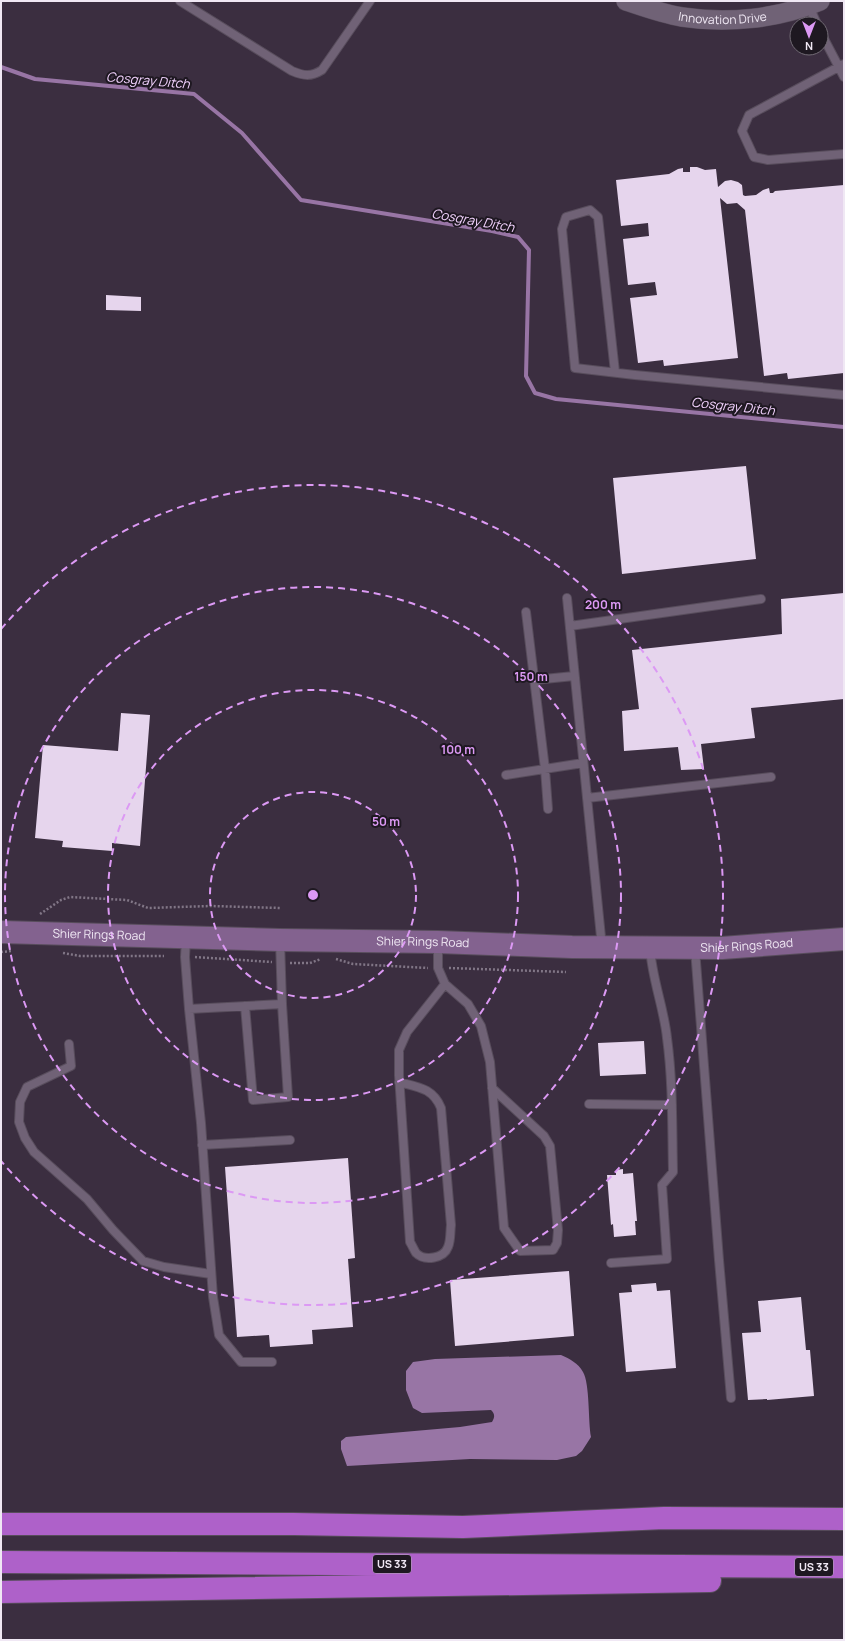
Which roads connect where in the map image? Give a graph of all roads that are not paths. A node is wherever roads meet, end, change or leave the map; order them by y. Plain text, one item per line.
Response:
1 (180, 1) edge
2 (370, 1) edge
3 (626, 1) edge
4 (814, 3) edge
5 (816, 16) edge
6 (829, 46) edge
7 (841, 65) edge
8 (844, 77) edge
9 (844, 154) edge
10 (615, 372) junction
11 (844, 395) edge
12 (567, 598) dead end
13 (761, 599) dead end
14 (526, 612) dead end
15 (570, 626) junction
16 (574, 676) junction
17 (534, 680) junction
18 (583, 763) junction
19 (545, 769) junction
20 (506, 775) dead end
21 (771, 778) dead end
22 (587, 798) junction
23 (548, 809) dead end
24 (1, 932) edge
25 (186, 938) junction
26 (844, 939) edge
27 (280, 940) junction
28 (438, 942) junction
29 (602, 948) junction
30 (650, 948) junction
31 (695, 948) junction
32 (445, 984) junction
33 (282, 1004) junction
34 (245, 1006) junction
35 (189, 1009) junction
36 (69, 1044) dead end
37 (399, 1082) junction
38 (492, 1088) junction
39 (590, 1104) dead end
40 (672, 1105) junction
41 (290, 1140) dead end
42 (202, 1145) junction
43 (611, 1263) dead end
44 (211, 1274) junction
45 (272, 1362) dead end
46 (731, 1398) dead end
47 (1, 1509) edge
48 (844, 1519) edge
49 (1, 1524) edge
50 (243, 1524) junction
51 (1, 1562) edge
52 (783, 1567) junction
53 (844, 1567) edge
54 (1, 1592) edge

1 - 2 lane
3 - 4 street, Innovation Drive
4 - 5 lane
6 - 7 lane
7 - 8 lane
7 - 9 lane
10 - 10 lane
10 - 11 lane
12 - 15 lane
13 - 15 lane
14 - 17 lane
15 - 16 lane
16 - 17 lane
16 - 18 lane
17 - 19 lane
18 - 19 lane
18 - 22 lane
19 - 20 lane
19 - 23 lane
21 - 22 lane
22 - 29 lane
24 - 25 main road, Shier Rings Road
25 - 27 main road, Shier Rings Road
25 - 35 lane
26 - 31 main road, Shier Rings Road
27 - 28 main road, Shier Rings Road
27 - 33 lane
28 - 29 main road, Shier Rings Road
28 - 32 lane
29 - 30 main road, Shier Rings Road
30 - 31 main road, Shier Rings Road
30 - 40 lane
31 - 46 lane
32 - 37 lane
32 - 38 lane
33 - 34 lane
33 - 34 lane
34 - 35 lane
35 - 42 lane
36 - 44 lane
37 - 37 lane
38 - 38 lane
39 - 40 lane
40 - 43 lane
41 - 42 lane
42 - 44 lane
44 - 45 lane
47 - 50 highway
48 - 50 highway
49 - 50 highway
51 - 52 highway, US 33
52 - 53 highway, US 33
52 - 54 highway

